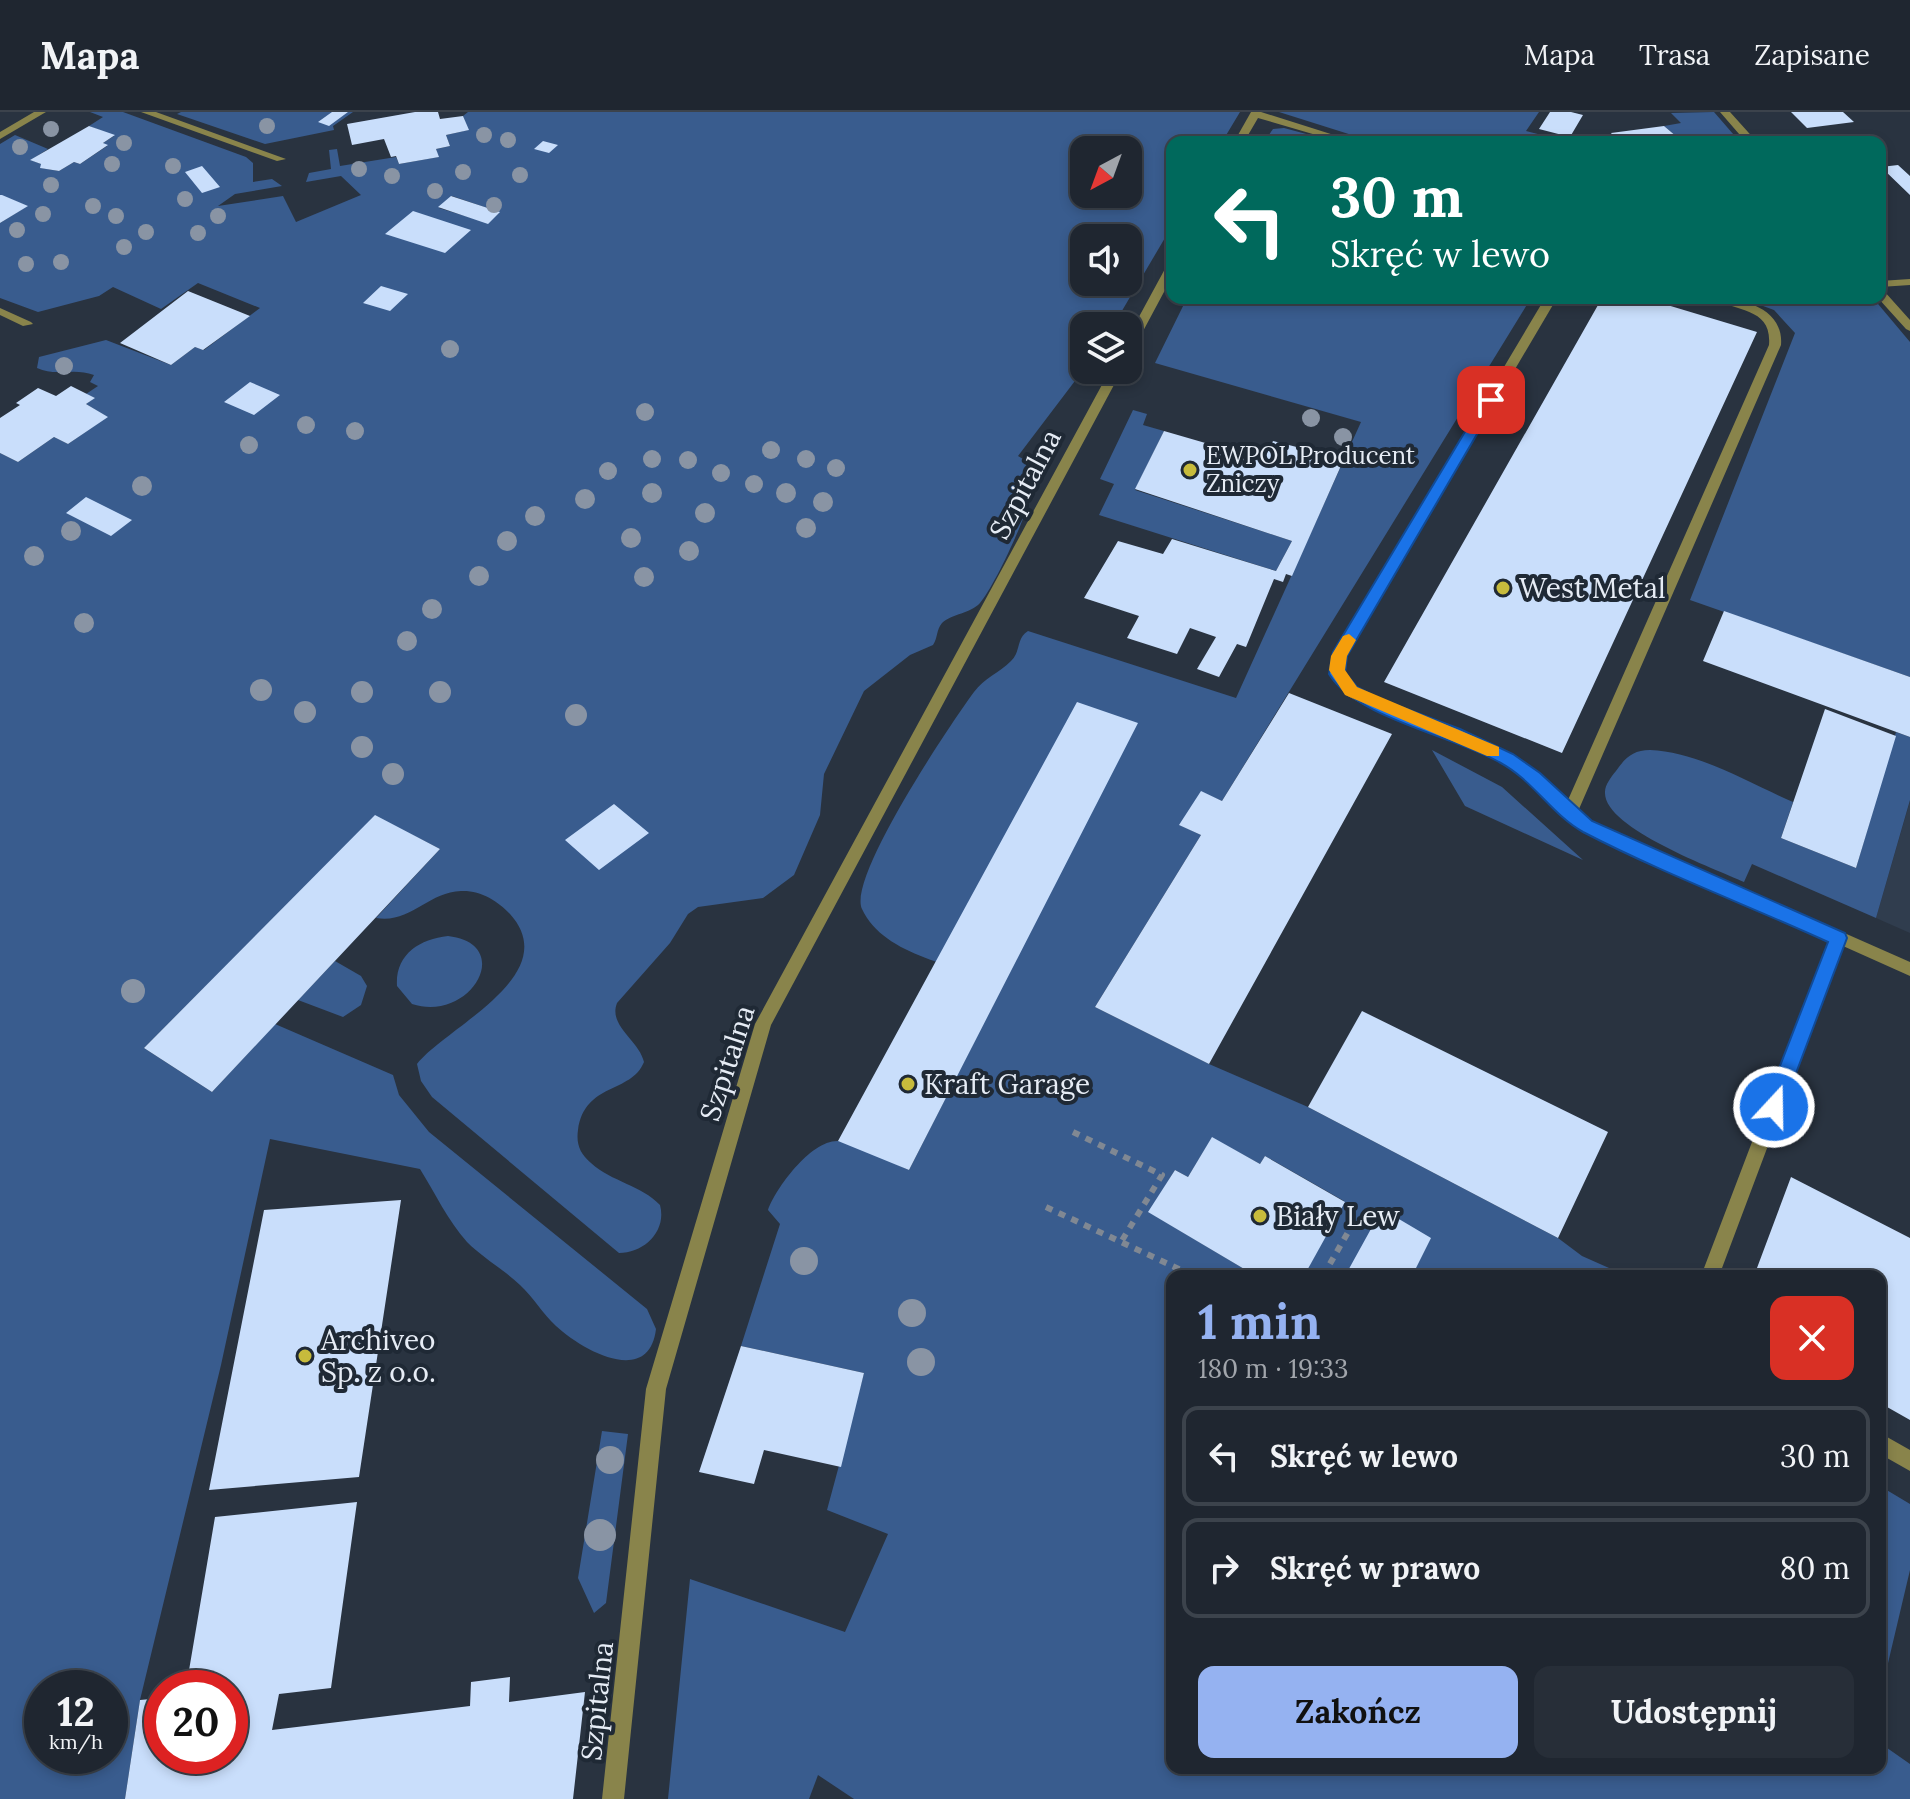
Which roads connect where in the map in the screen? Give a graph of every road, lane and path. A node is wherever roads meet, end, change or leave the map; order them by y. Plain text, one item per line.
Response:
1 (41, 112) edge
2 (146, 112) edge
3 (1725, 112) edge
4 (1255, 113) edge
5 (0, 136) edge
6 (1242, 136) edge
7 (1331, 136) edge
8 (1747, 136) edge
9 (281, 159) dead end
10 (1166, 278) edge
11 (1910, 282) edge
12 (1886, 284) edge
13 (1886, 300) edge
14 (1547, 304) edge
15 (1737, 304) edge
16 (0, 311) edge
17 (1142, 322) edge
18 (27, 324) dead end
19 (1910, 327) edge
20 (1108, 384) edge
21 (1570, 813) junction
22 (1838, 938) junction
23 (1910, 969) edge
24 (1073, 1132) dead end
25 (1046, 1207) dead end
26 (1351, 1227) dead end
27 (1121, 1242) junction
28 (1181, 1270) edge
29 (1326, 1270) edge
30 (1712, 1270) edge
31 (1886, 1447) edge
32 (1910, 1461) edge
33 (613, 1799) edge

1 - 5 street
2 - 9 street
3 - 8 street
4 - 6 street
4 - 7 street
10 - 17 street
11 - 12 street
13 - 19 street
14 - 21 street
15 - 21 street
16 - 18 street
20 - 33 street, Szpitalna
21 - 22 street
22 - 23 street
22 - 30 street
24 - 27 path
25 - 27 path
26 - 29 path
27 - 28 path
31 - 32 street

